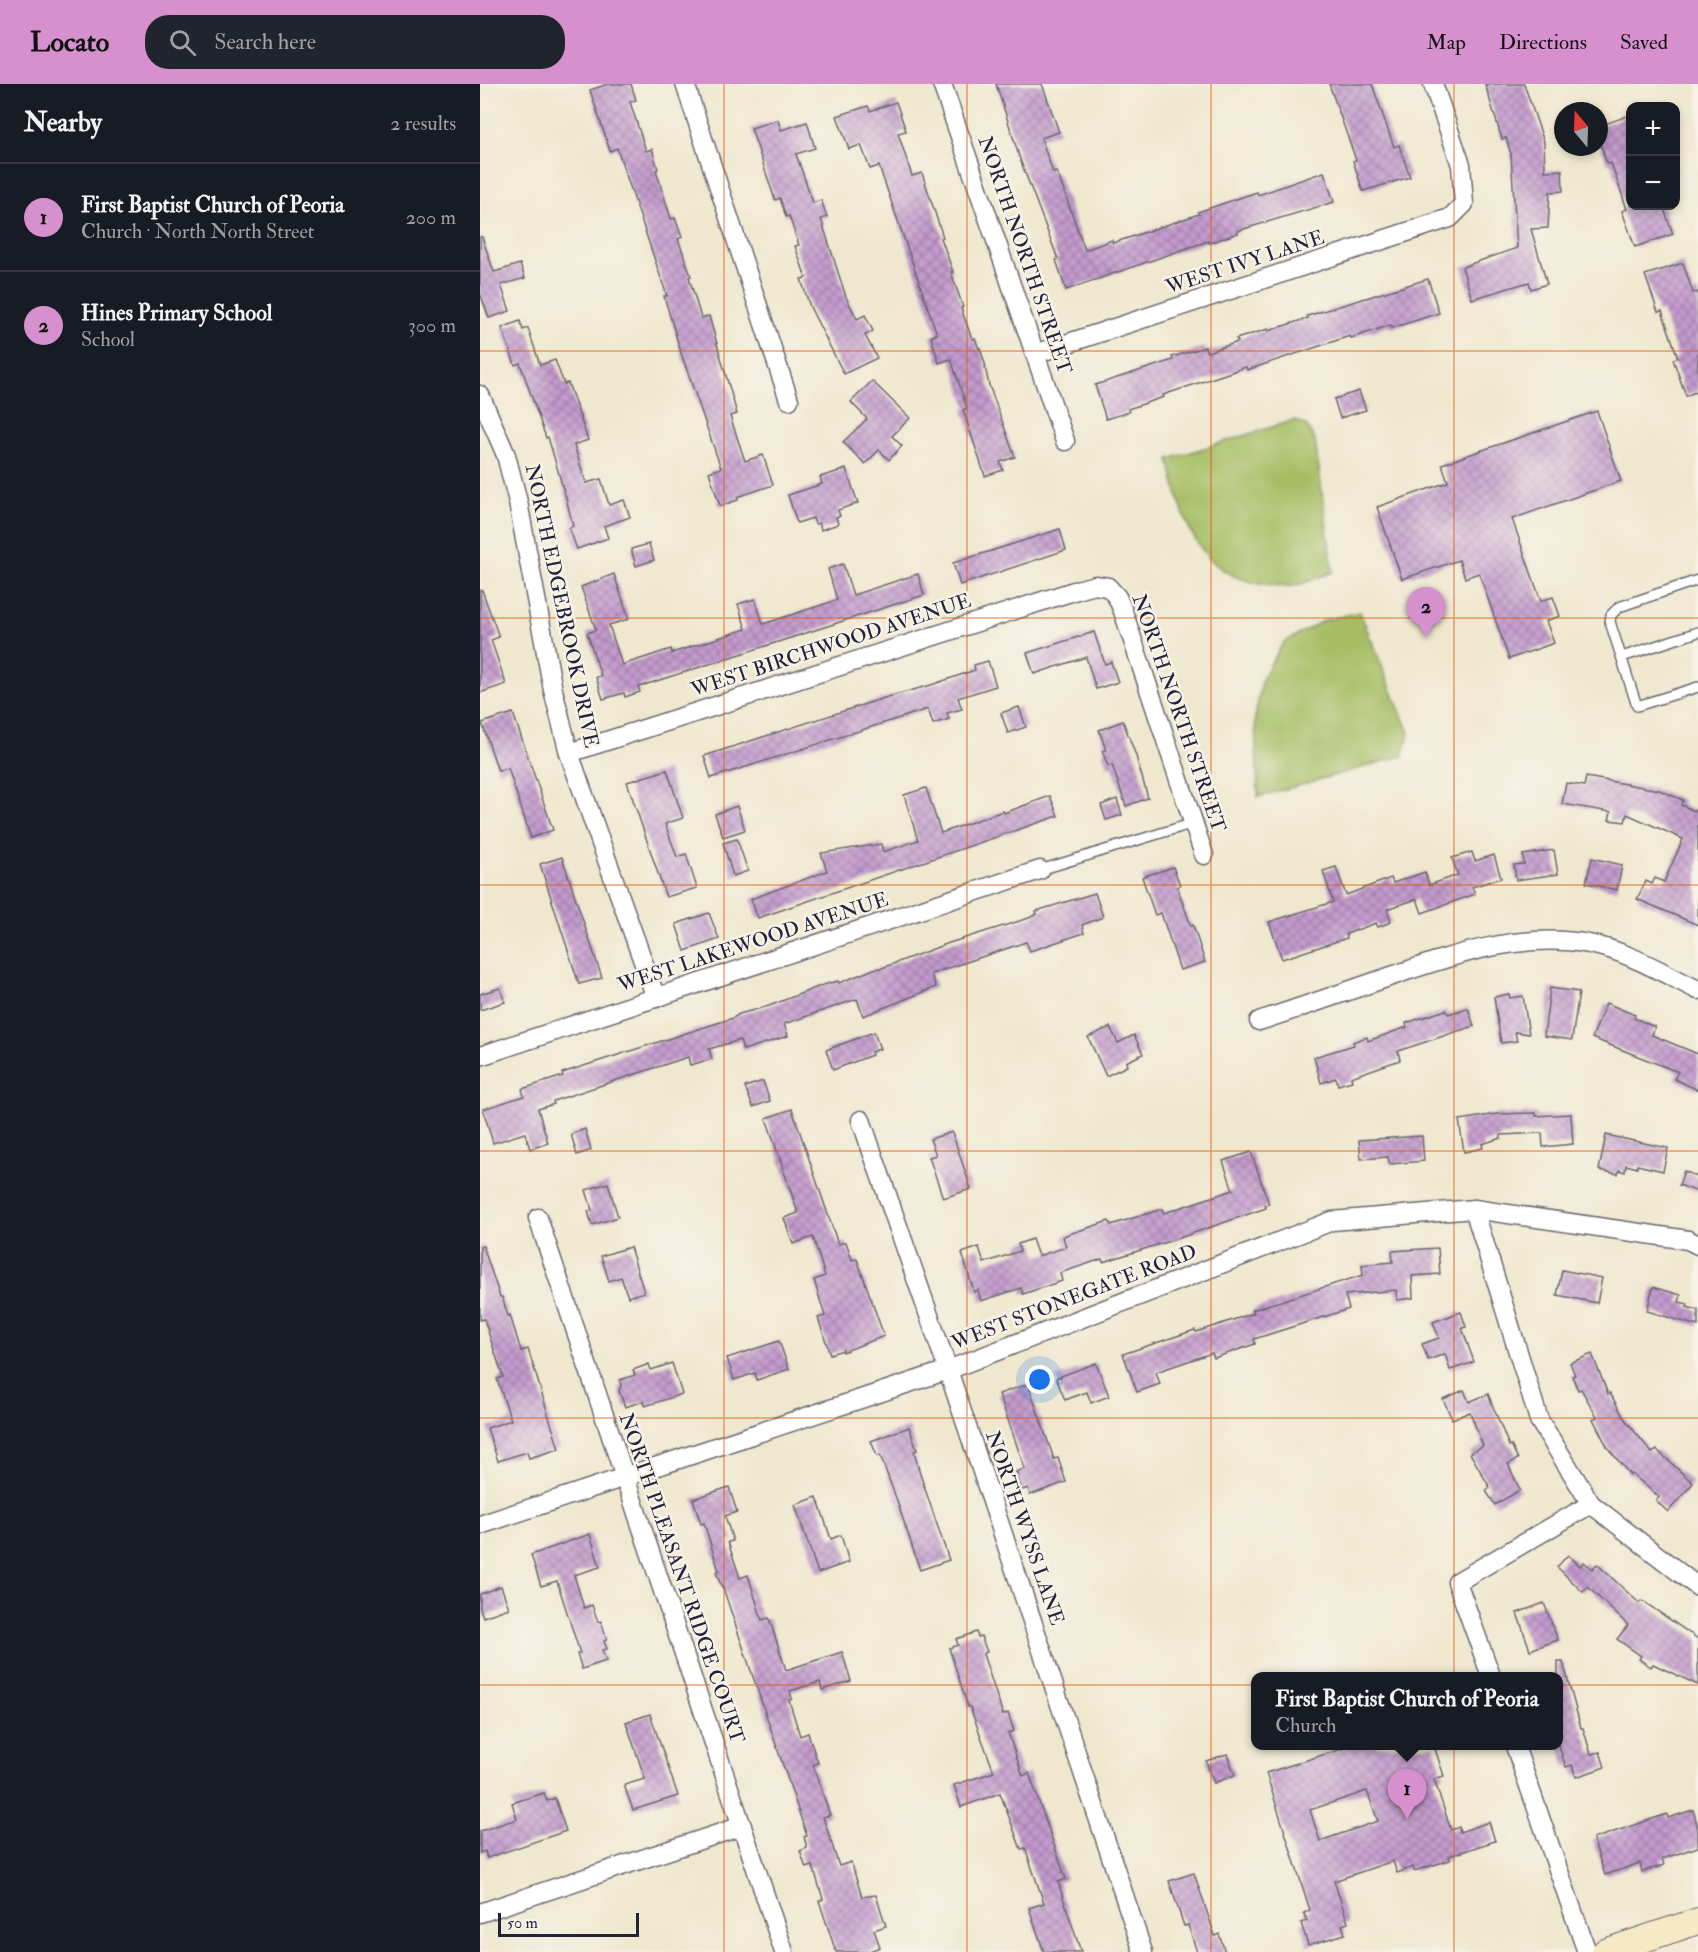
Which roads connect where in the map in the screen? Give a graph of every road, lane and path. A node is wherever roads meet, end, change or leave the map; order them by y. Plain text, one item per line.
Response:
1 (685, 84) edge
2 (942, 84) edge
3 (1432, 84) edge
4 (1035, 354) junction
5 (480, 396) edge
6 (789, 400) dead end
7 (1065, 441) dead end
8 (1698, 580) edge
9 (1108, 587) joint
10 (1698, 632) edge
11 (1622, 657) junction
12 (1698, 687) edge
13 (569, 753) junction
14 (1194, 824) junction
15 (1204, 855) dead end
16 (1040, 870) joint
17 (1698, 990) edge
18 (656, 998) junction
19 (1259, 1021) dead end
20 (480, 1056) edge
21 (861, 1120) dead end
22 (1474, 1209) junction
23 (538, 1218) dead end
24 (1698, 1245) edge
25 (948, 1370) junction
26 (625, 1477) junction
27 (1591, 1504) junction
28 (480, 1525) edge
29 (1698, 1587) edge
30 (1489, 1672) edge
31 (1516, 1750) edge
32 (742, 1826) junction
33 (480, 1913) edge
34 (1698, 1921) edge
35 (784, 1952) edge
36 (1143, 1952) edge
37 (1587, 1952) edge
38 (1605, 1952) edge

1 - 6 street
2 - 4 street, NORTH NORTH STREET
3 - 4 street, WEST IVY LANE
4 - 7 street, NORTH NORTH STREET
5 - 13 street, NORTH EDGEBROOK DRIVE
8 - 11 lane
9 - 13 street, WEST BIRCHWOOD AVENUE
9 - 14 street, NORTH NORTH STREET
10 - 11 lane
11 - 12 lane
13 - 18 street, NORTH EDGEBROOK DRIVE
14 - 15 street, NORTH NORTH STREET
14 - 16 lane
16 - 18 street, WEST LAKEWOOD AVENUE
17 - 19 street
18 - 20 street, WEST LAKEWOOD AVENUE
21 - 25 street, NORTH WYSS LANE
22 - 24 street, WEST STONEGATE ROAD
22 - 25 street, WEST STONEGATE ROAD
22 - 27 street
23 - 26 street, NORTH PLEASANT RIDGE COURT
25 - 26 street, WEST STONEGATE ROAD
25 - 36 street, NORTH WYSS LANE
26 - 28 street, WEST STONEGATE ROAD
26 - 32 street, NORTH PLEASANT RIDGE COURT
27 - 29 street
27 - 30 street
31 - 37 street
32 - 33 street
32 - 35 street, NORTH PLEASANT RIDGE COURT
34 - 38 street

